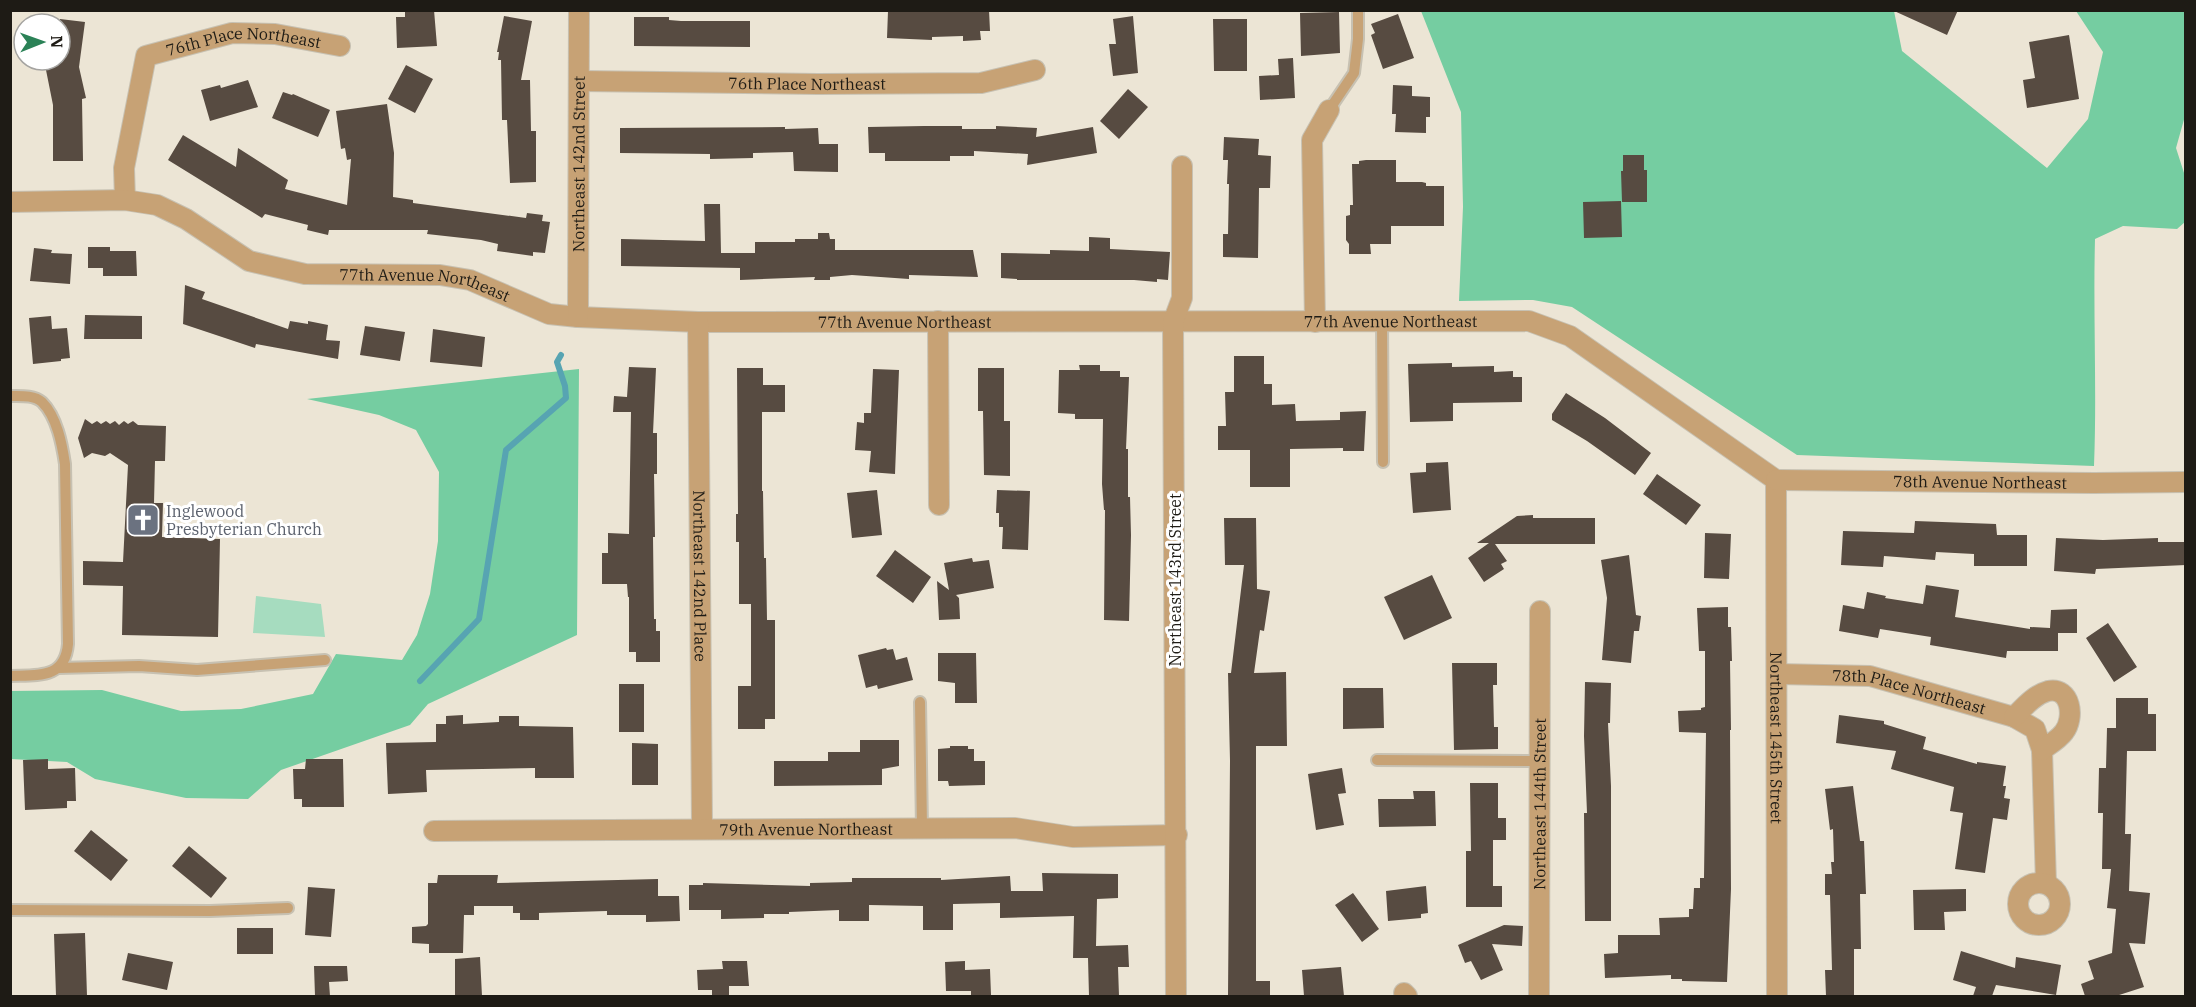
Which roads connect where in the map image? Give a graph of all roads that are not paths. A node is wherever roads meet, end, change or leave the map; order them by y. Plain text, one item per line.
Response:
1 (579, 10) edge
2 (1358, 10) edge
3 (340, 46) dead end
4 (1035, 70) dead end
5 (579, 81) junction
6 (1329, 110) joint
7 (1182, 166) dead end
8 (125, 200) junction
9 (10, 202) edge
10 (578, 317) junction
11 (938, 321) junction
12 (698, 322) junction
13 (1173, 322) junction
14 (1315, 322) junction
15 (1382, 322) junction
16 (10, 396) edge
17 (1383, 462) dead end
18 (1776, 480) junction
19 (2186, 482) edge
20 (939, 505) dead end
21 (1540, 610) dead end
22 (325, 660) dead end
23 (58, 668) junction
24 (1778, 674) junction
25 (10, 676) edge
26 (920, 702) dead end
27 (2014, 717) junction
28 (2042, 750) junction
29 (1377, 760) dead end
30 (1540, 761) junction
31 (434, 824) dead end
32 (702, 828) junction
33 (922, 828) junction
34 (1177, 835) junction
35 (2046, 884) dead end
36 (288, 908) dead end
37 (10, 910) edge
38 (1176, 996) edge
39 (1539, 996) edge
40 (1777, 996) edge

1 - 5 street, Northeast 142nd Street
2 - 6 lane
3 - 8 street, 76th Place Northeast
4 - 5 street, 76th Place Northeast
5 - 10 street, Northeast 142nd Street
6 - 14 street
7 - 13 street, Northeast 143rd Street
8 - 9 street, 77th Avenue Northeast
8 - 10 street, 77th Avenue Northeast
10 - 12 street, 77th Avenue Northeast
11 - 12 street, 77th Avenue Northeast
11 - 13 street, 77th Avenue Northeast
11 - 20 street
12 - 32 street, Northeast 142nd Place
13 - 14 street, 77th Avenue Northeast
13 - 34 street, Northeast 143rd Street
14 - 15 street, 77th Avenue Northeast
15 - 17 lane
15 - 18 street, 77th Avenue Northeast
16 - 23 lane
18 - 19 street, 78th Avenue Northeast
18 - 24 street, Northeast 145th Street
21 - 30 street, Northeast 144th Street
22 - 23 lane
23 - 25 lane
24 - 27 street, 78th Place Northeast
24 - 40 street, Northeast 145th Street
26 - 33 lane
27 - 28 street, 78th Place Northeast
27 - 28 street
28 - 35 street
29 - 30 lane
30 - 39 street, Northeast 144th Street
31 - 32 street, 79th Avenue Northeast
32 - 33 street, 79th Avenue Northeast
33 - 34 street, 79th Avenue Northeast
34 - 38 street, Northeast 143rd Street
36 - 37 lane

